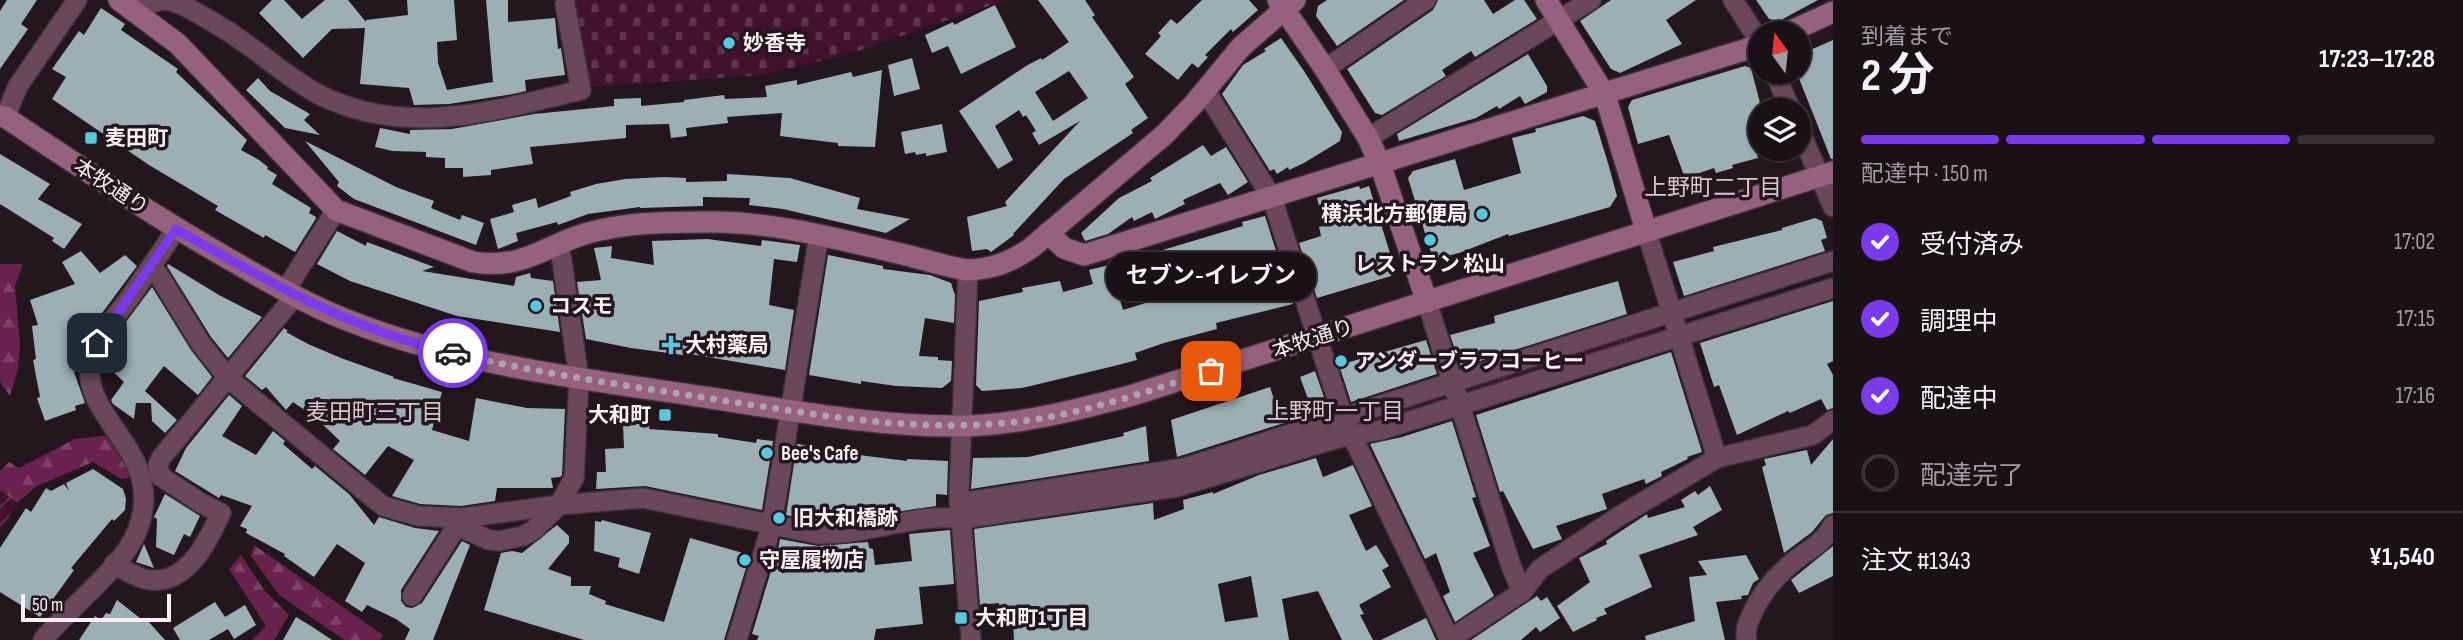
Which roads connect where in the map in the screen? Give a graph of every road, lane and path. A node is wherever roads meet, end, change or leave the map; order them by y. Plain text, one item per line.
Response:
1 (77, 0) edge
2 (1426, 0) edge
3 (1546, 0) edge
4 (1591, 0) edge
5 (1733, 0) edge
6 (1286, 3) edge
7 (565, 4) dead end
8 (128, 6) edge
9 (1833, 12) edge
10 (1559, 20) junction
11 (1811, 22) edge
12 (1748, 24) edge
13 (1748, 48) edge
14 (1325, 69) junction
15 (1205, 90) junction
16 (1605, 95) junction
17 (2, 114) edge
18 (1368, 138) junction
19 (1811, 148) edge
20 (1380, 164) junction
21 (1827, 174) edge
22 (1272, 198) junction
23 (1833, 207) edge
24 (336, 210) junction
25 (176, 229) junction
26 (1646, 230) junction
27 (1048, 233) junction
28 (819, 235) junction
29 (558, 245) junction
30 (1833, 261) edge
31 (968, 270) junction
32 (158, 274) dead end
33 (1833, 288) edge
34 (290, 294) junction
35 (1427, 302) junction
36 (1673, 313) junction
37 (1679, 336) junction
38 (1317, 338) junction
39 (228, 378) junction
40 (579, 379) junction
41 (1455, 383) junction
42 (1460, 406) junction
43 (790, 410) junction
44 (1833, 420) edge
45 (961, 426) junction
46 (1347, 426) junction
47 (1717, 458) junction
48 (559, 505) junction
49 (960, 511) junction
50 (462, 518) junction
51 (772, 524) junction
52 (1833, 524) edge
53 (114, 564) junction
54 (1522, 592) junction
55 (412, 596) dead end
56 (43, 640) edge
57 (737, 640) edge
58 (971, 640) edge
59 (1450, 640) edge
60 (1747, 640) edge

1 - 17 street
2 - 14 street
3 - 10 street
4 - 10 street
5 - 12 street
6 - 14 street
6 - 15 street
7 - 8 street
8 - 24 street
9 - 11 street
10 - 16 street
10 - 18 street
13 - 16 street
14 - 18 street
15 - 22 street
15 - 27 street
16 - 20 street
16 - 26 street
17 - 25 street, 本牧通り
18 - 20 street
19 - 21 street
20 - 22 street
20 - 35 street
21 - 23 street
21 - 26 street, 本牧通り
22 - 27 street
22 - 38 street
24 - 29 street
24 - 34 street
25 - 34 street, 本牧通り
25 - 53 street
26 - 35 street, 本牧通り
26 - 36 street
27 - 31 street
28 - 29 street
28 - 31 street
28 - 43 street
29 - 40 street
30 - 36 street
31 - 45 street
32 - 39 street
33 - 37 street
34 - 39 street
34 - 40 street, 本牧通り
35 - 38 street, 本牧通り
35 - 41 street
36 - 37 street
36 - 41 street
37 - 42 street
37 - 47 street
38 - 45 street, 本牧通り
38 - 46 street
39 - 50 street
39 - 53 street
40 - 43 street, 本牧通り
40 - 48 street
41 - 42 street
41 - 46 street
42 - 46 street
42 - 54 street
43 - 45 street, 本牧通り
43 - 51 street
44 - 47 street
45 - 49 street
46 - 49 street
46 - 59 street
47 - 54 street
48 - 50 street
48 - 50 street
48 - 51 street
49 - 51 street
49 - 58 street
50 - 55 street
51 - 57 street
52 - 60 street
53 - 56 street
54 - 59 street

